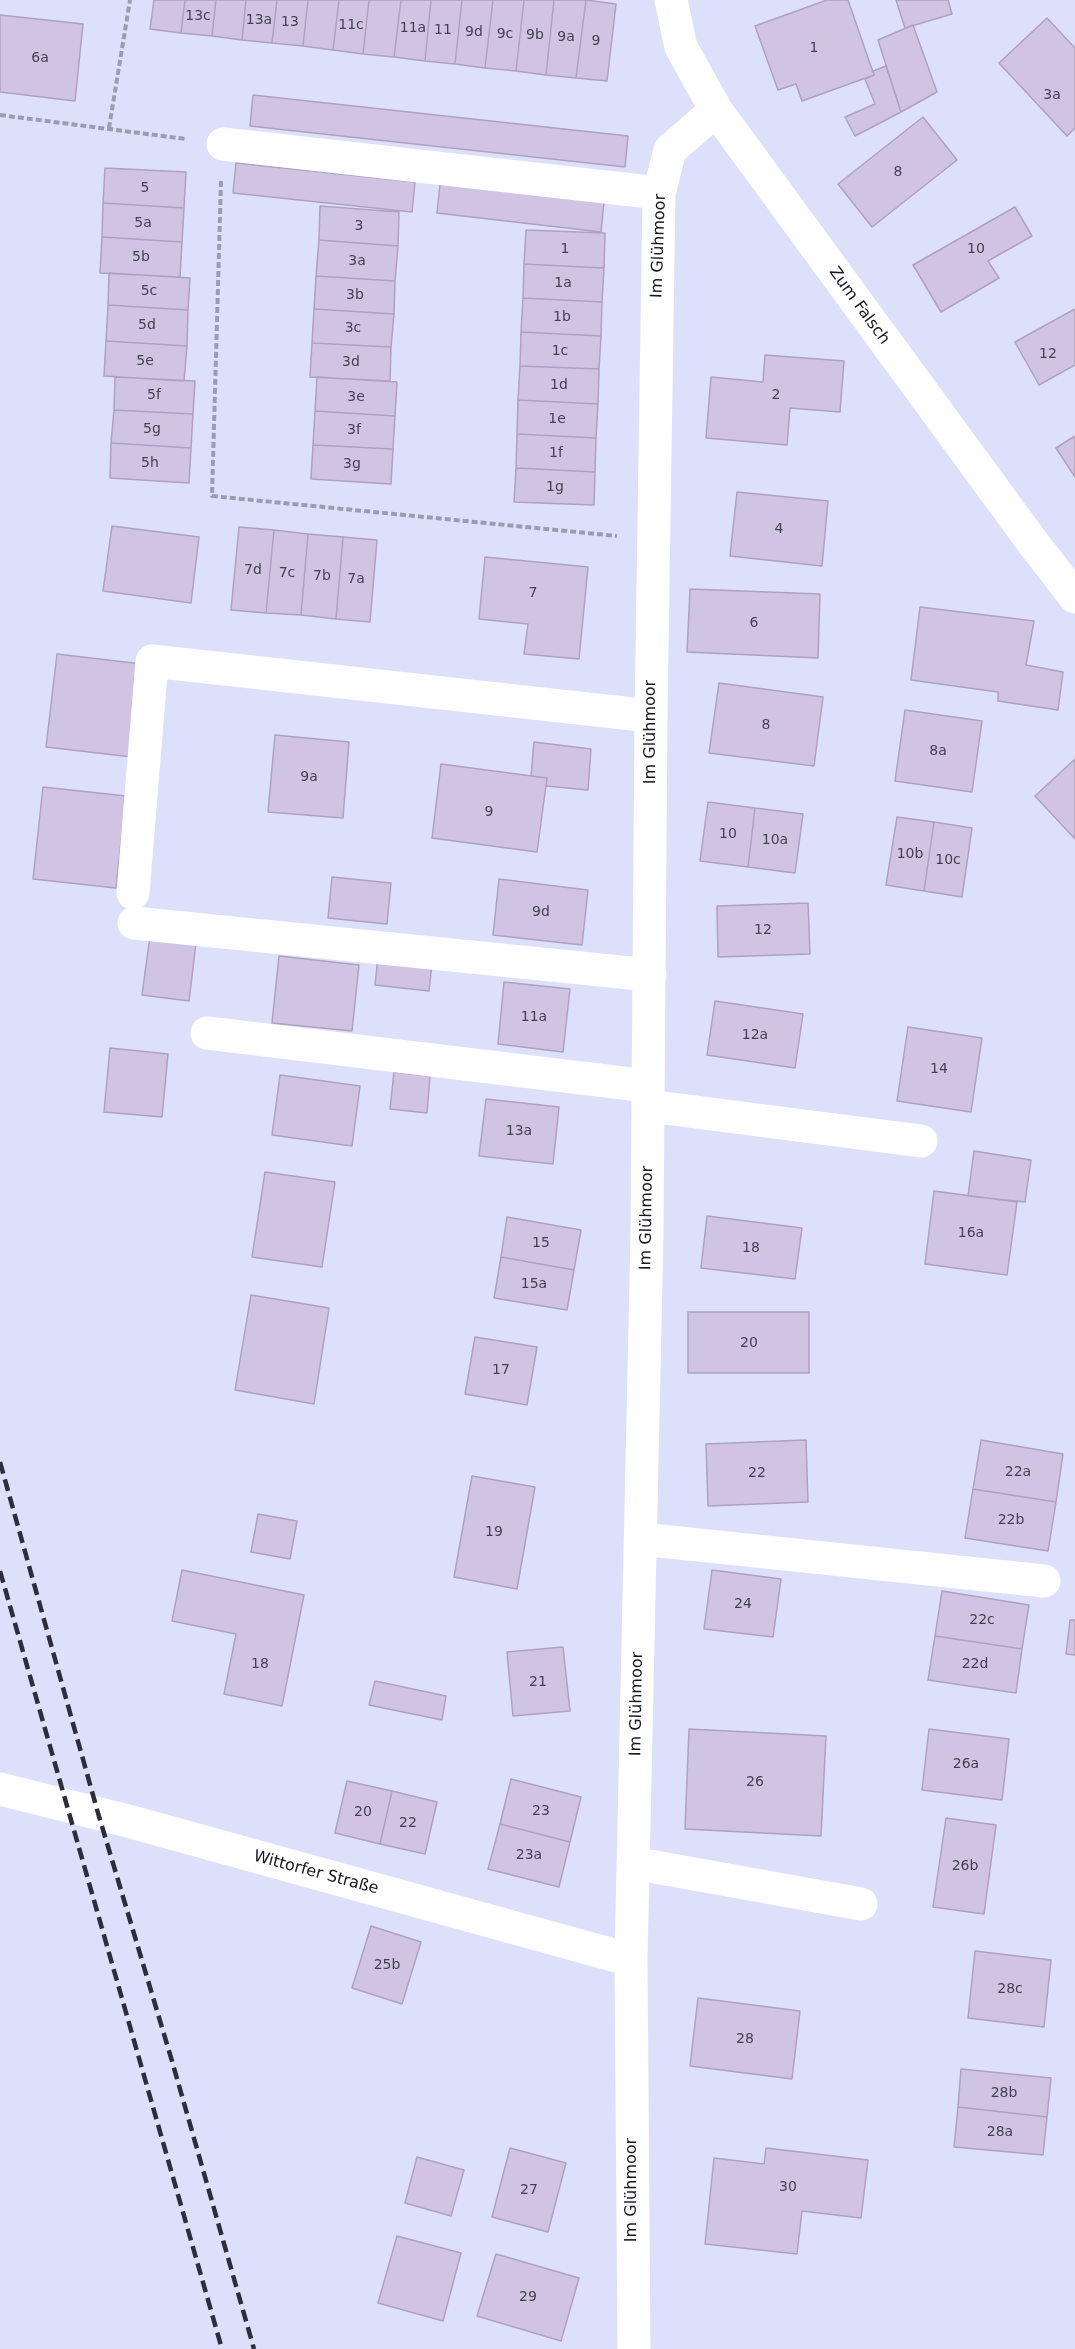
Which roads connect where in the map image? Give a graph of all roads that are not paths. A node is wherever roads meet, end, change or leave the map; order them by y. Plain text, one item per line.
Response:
1 (671, 0) edge
2 (716, 110) junction
3 (223, 144) road end
4 (659, 193) junction
5 (1075, 597) edge
6 (651, 716) junction
7 (650, 975) junction
8 (207, 1033) dead end
9 (648, 1096) junction
10 (921, 1141) dead end
11 (640, 1539) junction
12 (1044, 1581) dead end
13 (0, 1789) edge
14 (633, 1863) junction
15 (861, 1904) dead end
16 (631, 1960) junction
17 (634, 2349) edge

1 - 2 street, Zum Falsch
2 - 4 street, Im Glühmoor
2 - 5 street, Zum Falsch
3 - 4 street
4 - 6 street, Im Glühmoor
6 - 7 street, Im Glühmoor
6 - 7 street
7 - 9 street, Im Glühmoor
8 - 9 street
9 - 10 street
9 - 11 street, Im Glühmoor
11 - 12 street
11 - 14 street, Im Glühmoor
13 - 16 street, Wittorfer Straße
14 - 15 street
14 - 16 street, Im Glühmoor
16 - 17 street, Im Glühmoor

